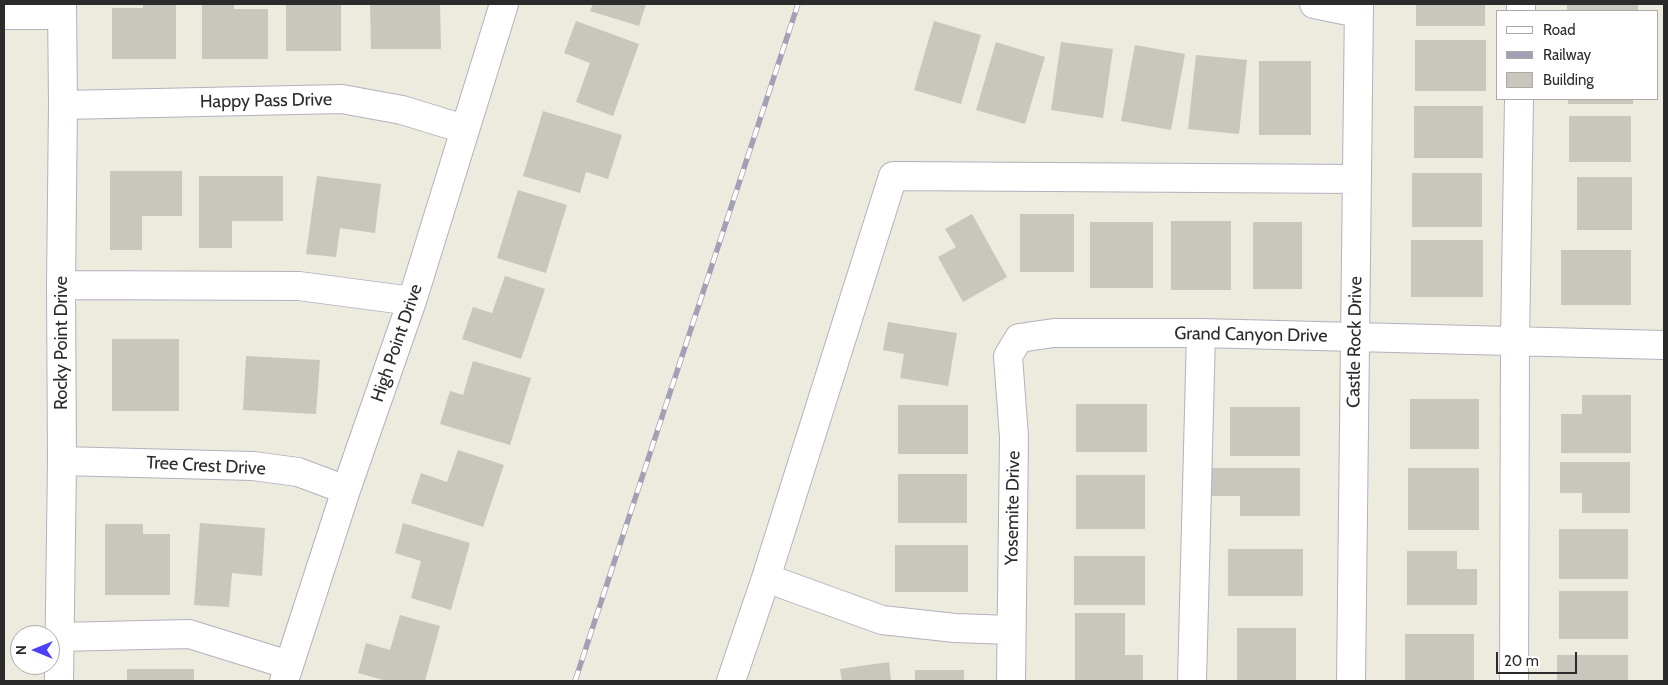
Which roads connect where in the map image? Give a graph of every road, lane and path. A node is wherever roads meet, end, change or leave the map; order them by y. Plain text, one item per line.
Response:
1 (504, 4) edge
2 (1314, 4) edge
3 (1359, 8) edge
4 (62, 9) edge
5 (4, 15) edge
6 (1519, 100) edge
7 (63, 106) junction
8 (464, 129) junction
9 (1357, 179) junction
10 (61, 285) junction
11 (412, 301) junction
12 (1201, 333) junction
13 (1018, 338) joint
14 (1355, 338) junction
15 (1514, 342) junction
16 (1664, 345) edge
17 (62, 461) junction
18 (346, 490) junction
19 (766, 578) junction
20 (58, 625) edge
21 (1011, 630) junction
22 (60, 637) edge
23 (286, 673) edge
24 (731, 681) edge
25 (1011, 681) edge
26 (1192, 681) edge
27 (1351, 681) edge
28 (1514, 681) edge

1 - 8 street, High Point Drive
2 - 3 street
3 - 9 street, Castle Rock Drive
4 - 5 street
4 - 7 street, Rocky Point Drive
6 - 15 street
7 - 8 street, Happy Pass Drive
7 - 10 street, Rocky Point Drive
8 - 11 street, High Point Drive
9 - 14 street, Castle Rock Drive
9 - 19 street
10 - 11 street
10 - 17 street, Rocky Point Drive
11 - 18 street, High Point Drive
12 - 13 street, Grand Canyon Drive
12 - 14 street, Grand Canyon Drive
12 - 26 street
13 - 21 street, Yosemite Drive
14 - 15 street, Grand Canyon Drive
14 - 27 street, Castle Rock Drive
15 - 16 street, Grand Canyon Drive
15 - 28 street
17 - 18 street, Tree Crest Drive
17 - 20 street, Rocky Point Drive
18 - 23 street, High Point Drive
19 - 21 street
19 - 24 street
21 - 25 street, Yosemite Drive
22 - 23 street

